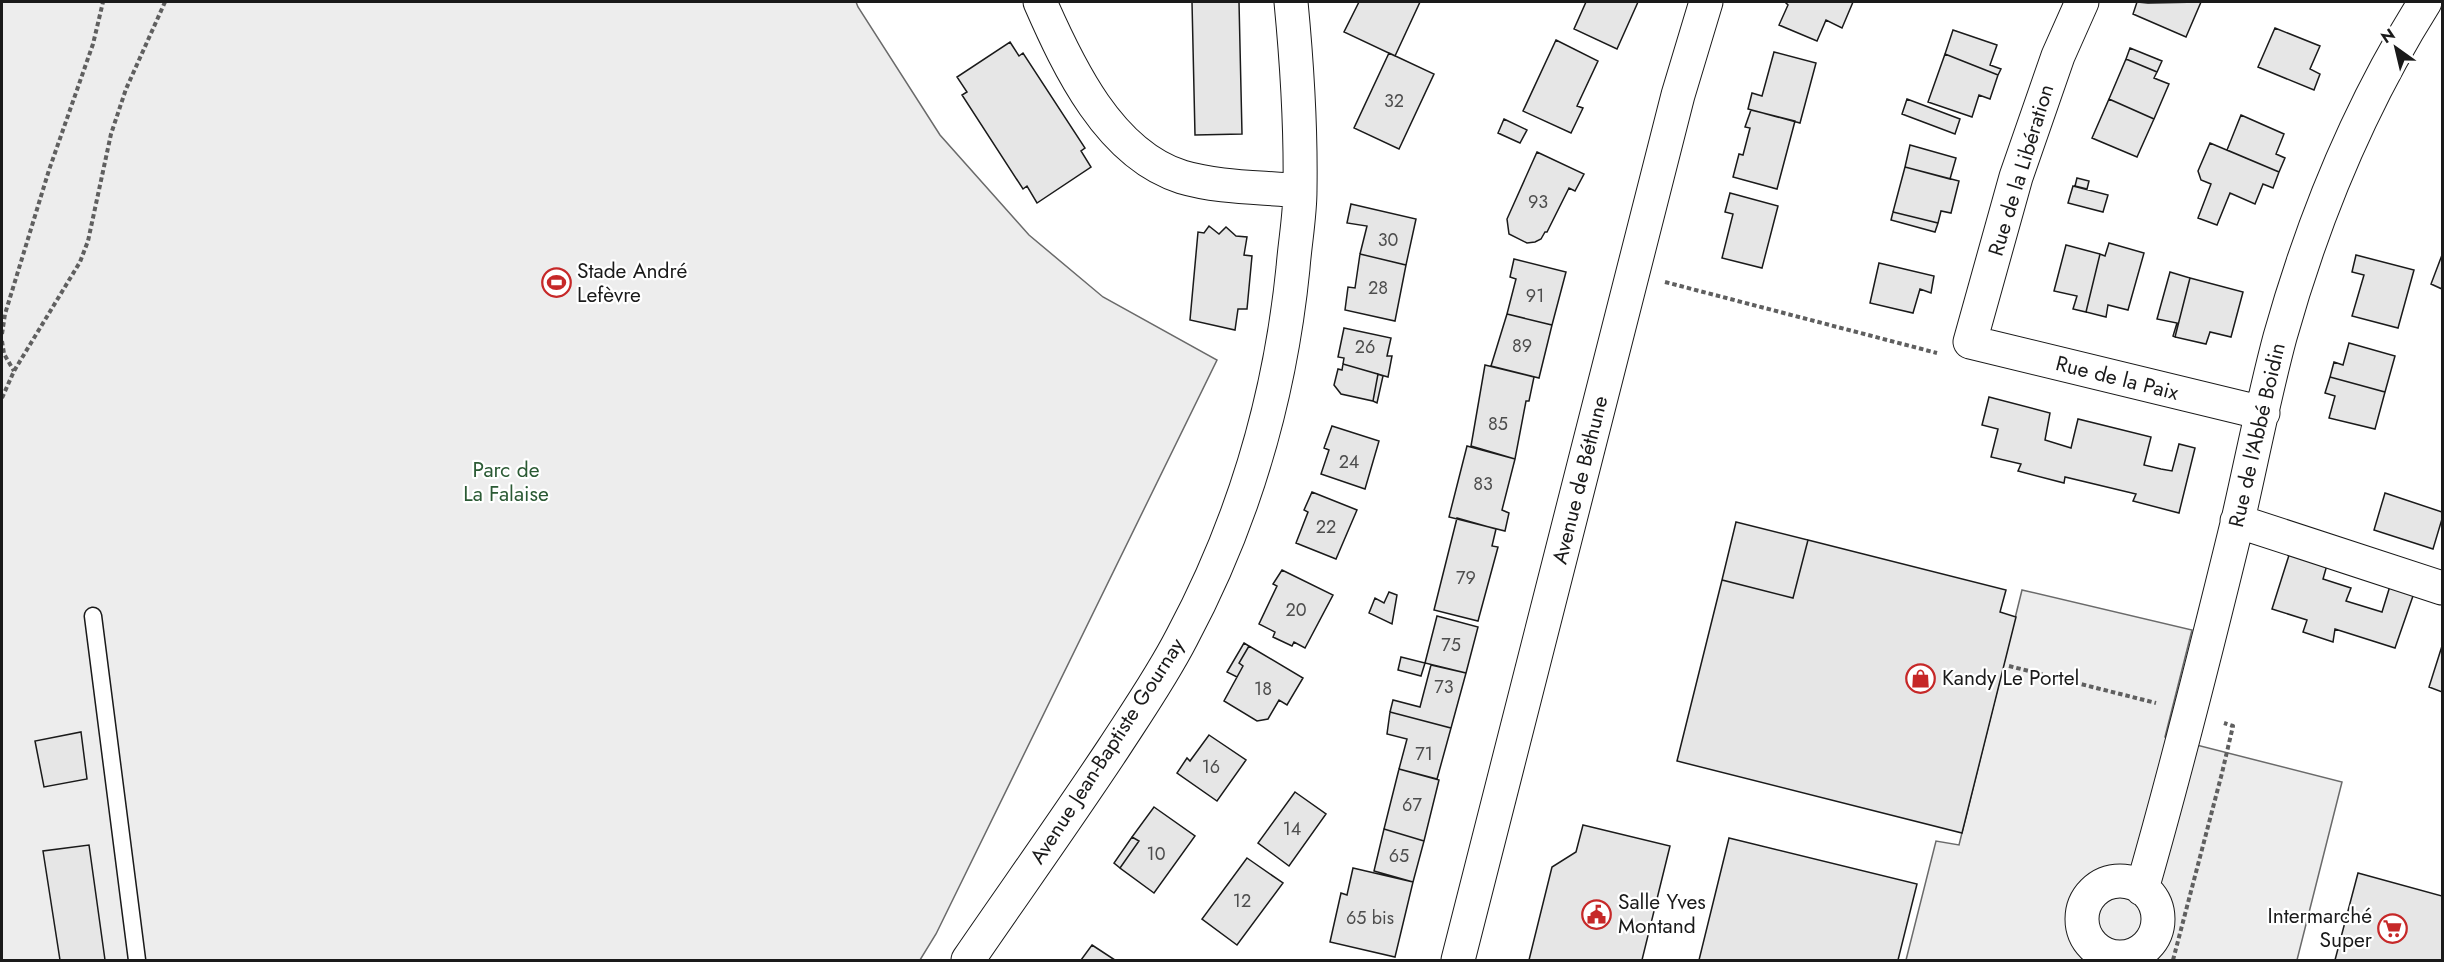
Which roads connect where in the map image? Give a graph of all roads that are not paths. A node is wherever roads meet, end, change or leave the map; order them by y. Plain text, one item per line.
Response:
1 (1040, 2) edge
2 (1291, 2) edge
3 (1706, 2) edge
4 (2082, 2) edge
5 (2425, 2) edge
6 (1300, 191) junction
7 (1970, 342) joint
8 (2263, 413) junction
9 (2237, 521) junction
10 (2442, 588) edge
11 (93, 616) dead end
12 (2142, 889) junction
13 (2087, 953) edge
14 (2124, 959) edge
15 (137, 960) edge
16 (968, 960) edge
17 (1458, 960) edge

1 - 6 street
2 - 6 street, Avenue Jean-Baptiste Gournay
3 - 17 street, Avenue de Béthune
4 - 7 street, Rue de la Libération
5 - 8 street, Rue de l'Abbé Boidin
6 - 16 street, Avenue Jean-Baptiste Gournay
7 - 8 street, Rue de la Paix
8 - 9 street, Rue de l'Abbé Boidin
9 - 10 street
9 - 12 street, Rue de l'Abbé Boidin
11 - 15 lane
12 - 13 street
12 - 14 street
13 - 14 street

